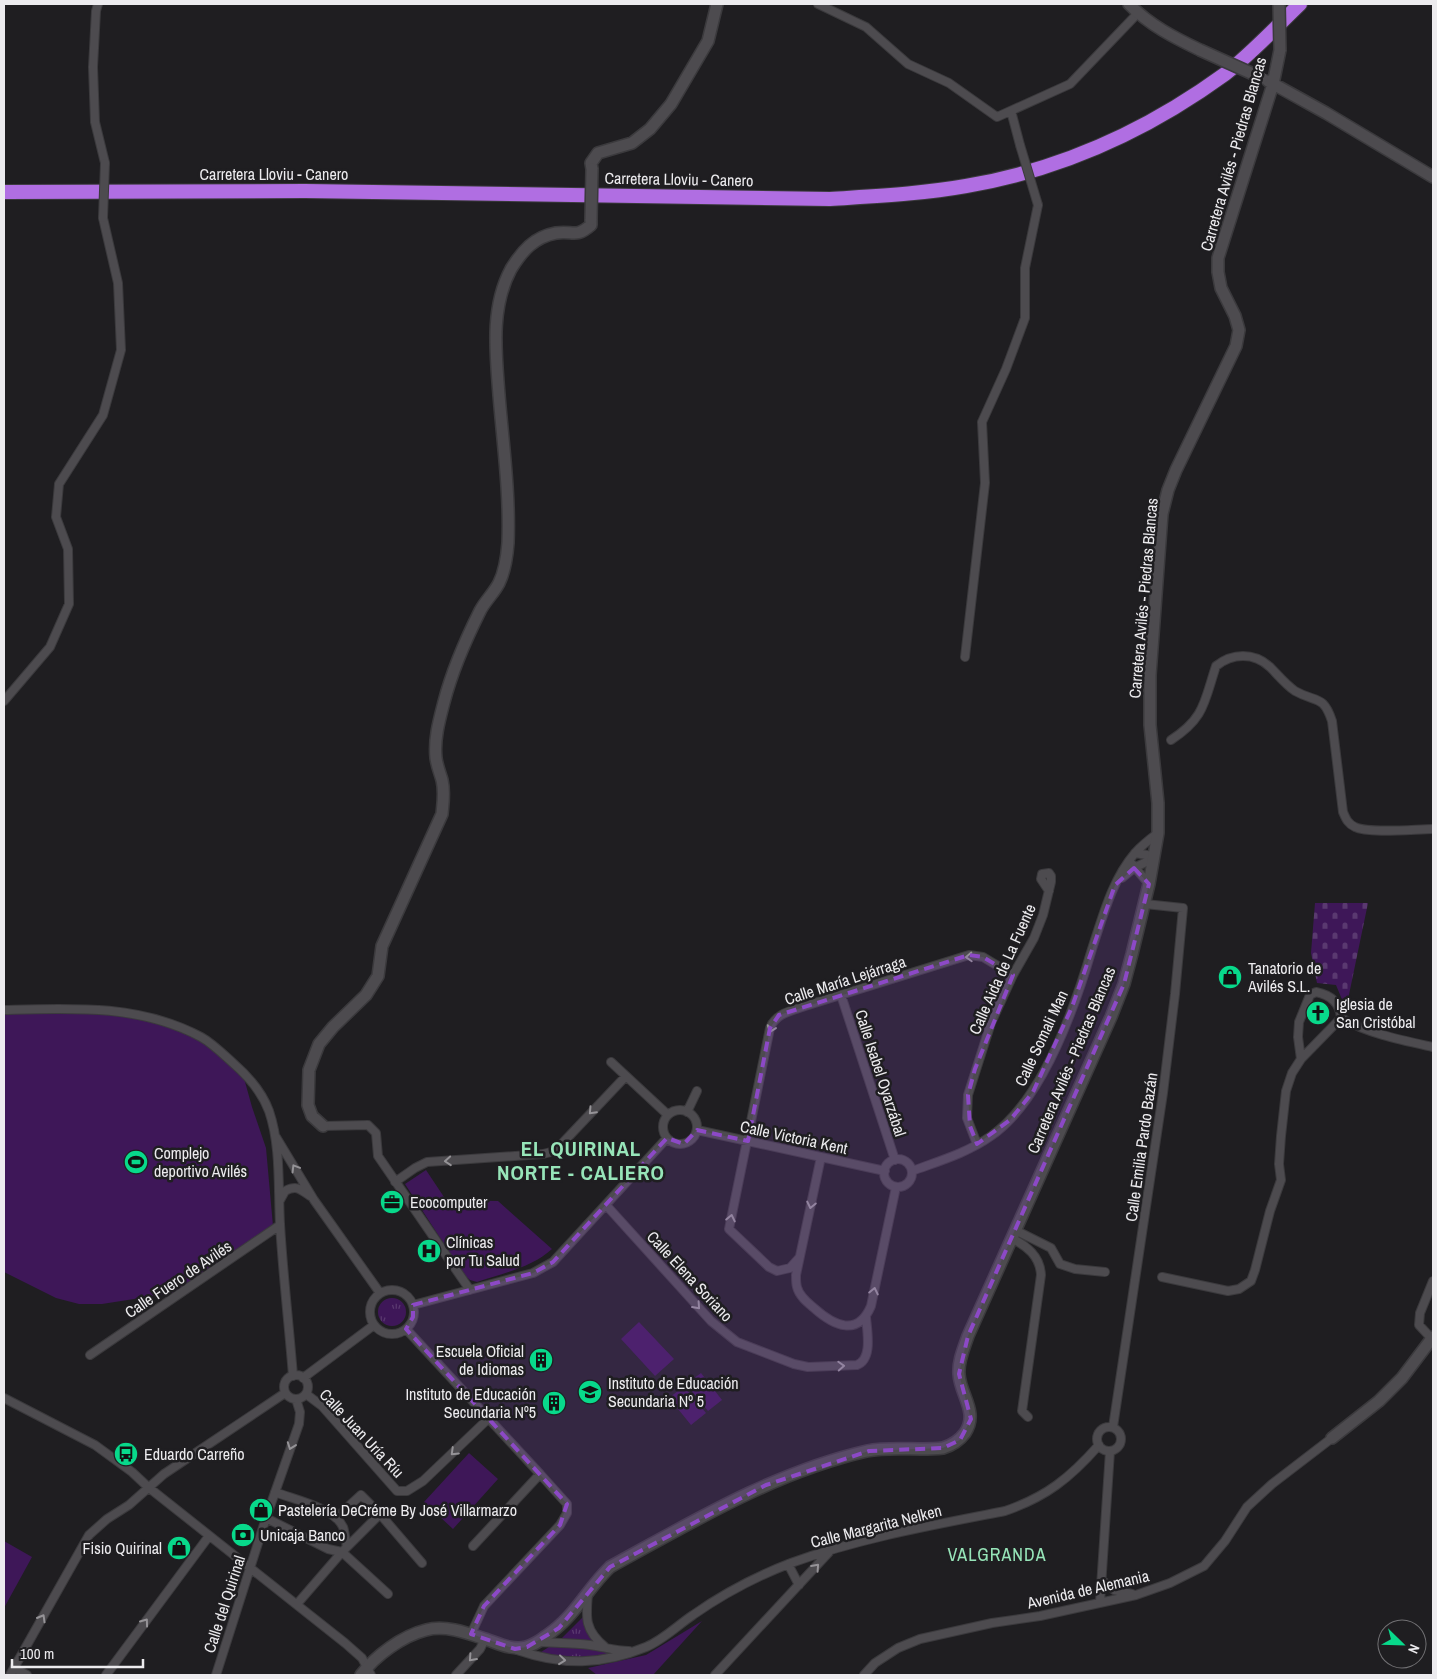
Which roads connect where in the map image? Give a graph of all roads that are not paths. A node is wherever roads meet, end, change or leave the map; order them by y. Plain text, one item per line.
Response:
1 (98, 4) edge
2 (717, 4) edge
3 (818, 4) edge
4 (1129, 4) edge
5 (1279, 4) edge
6 (1300, 4) edge
7 (1138, 13) junction
8 (1273, 84) junction
9 (1011, 111) junction
10 (1433, 177) edge
11 (4, 192) edge
12 (965, 657) dead end
13 (4, 701) edge
14 (1170, 740) dead end
15 (1433, 829) edge
16 (1158, 833) junction
17 (1135, 853) junction
18 (1154, 858) junction
19 (1132, 864) junction
20 (1149, 884) junction
21 (1049, 890) dead end
22 (1145, 904) junction
23 (1013, 975) junction
24 (841, 994) junction
25 (4, 1010) edge
26 (1341, 1018) junction
27 (1433, 1047) edge
28 (1301, 1059) junction
29 (611, 1062) dead end
30 (626, 1076) junction
31 (697, 1091) dead end
32 (687, 1112) junction
33 (668, 1115) junction
34 (323, 1126) joint
35 (697, 1130) junction
36 (275, 1136) junction
37 (667, 1138) junction
38 (748, 1141) junction
39 (978, 1144) junction
40 (821, 1157) junction
41 (895, 1160) junction
42 (884, 1171) junction
43 (912, 1171) junction
44 (395, 1182) junction
45 (896, 1187) junction
46 (314, 1200) junction
47 (280, 1201) junction
48 (606, 1205) junction
49 (280, 1225) junction
50 (1013, 1234) junction
51 (799, 1258) junction
52 (1105, 1272) dead end
53 (1162, 1277) dead end
54 (1433, 1281) edge
55 (470, 1290) junction
56 (380, 1293) junction
57 (413, 1305) junction
58 (866, 1317) junction
59 (374, 1325) junction
60 (406, 1329) junction
61 (1433, 1338) edge
62 (90, 1355) dead end
63 (293, 1376) junction
64 (303, 1378) junction
65 (285, 1393) junction
66 (306, 1394) junction
67 (4, 1398) edge
68 (296, 1399) junction
69 (1028, 1417) dead end
70 (489, 1418) junction
71 (1113, 1427) junction
72 (1332, 1438) joint
73 (1099, 1445) junction
74 (1110, 1451) junction
75 (540, 1474) junction
76 (148, 1487) junction
77 (274, 1492) junction
78 (380, 1514) junction
79 (266, 1518) junction
80 (336, 1518) junction
81 (209, 1536) junction
82 (473, 1546) dead end
83 (832, 1548) junction
84 (344, 1549) junction
85 (422, 1562) dead end
86 (788, 1564) junction
87 (250, 1568) junction
88 (1102, 1580) junction
89 (799, 1585) junction
90 (588, 1593) junction
91 (388, 1594) dead end
92 (1136, 1595) junction
93 (1100, 1602) junction
94 (297, 1604) junction
95 (471, 1634) junction
96 (485, 1639) junction
97 (538, 1642) junction
98 (606, 1648) junction
99 (515, 1649) junction
100 (631, 1651) junction
101 (12, 1672) edge
102 (366, 1673) edge
103 (27, 1675) edge
104 (106, 1675) edge
105 (216, 1675) edge
106 (456, 1675) edge
107 (715, 1675) edge
108 (864, 1675) edge

1 - 13 street, bridge
2 - 34 street, bridge
3 - 9 street
4 - 7 street
5 - 8 street, Carretera Avilés - Piedras Blancas, bridge
6 - 11 highway, Carretera Lloviu - Canero
7 - 8 street, bridge
7 - 9 street
8 - 10 street
8 - 16 street, Carretera Avilés - Piedras Blancas
9 - 12 street, bridge
14 - 15 street
16 - 17 street, Calle Somali Man
16 - 18 street, Carretera Avilés - Piedras Blancas
17 - 18 street
17 - 19 street, Calle Somali Man
18 - 19 street
18 - 20 street, Carretera Avilés - Piedras Blancas
19 - 20 street
19 - 39 street, Calle Somali Man
20 - 22 street, Carretera Avilés - Piedras Blancas
21 - 23 street, Calle Aida de La Fuente
22 - 50 street, Carretera Avilés - Piedras Blancas
22 - 71 street, Calle Emilia Pardo Bazán
23 -> 24 street, Calle María Lejárraga
23 - 39 street, Calle Aida de La Fuente
24 -> 38 street, Calle María Lejárraga
24 - 41 street, Calle Isabel Oyarzábal
25 - 36 street
26 - 27 street
26 - 28 street
26 - 28 street
28 - 53 street
29 - 30 street
30 - 33 street
30 -> 44 street
31 - 32 street
32 - 33 street
32 - 35 street
33 - 37 street
34 - 44 street
35 - 37 street
35 - 38 street, Calle Victoria Kent
46 -> 36 street
36 - 47 street
37 - 48 street
38 - 40 street, Calle Victoria Kent
51 -> 38 street, Calle María Lejárraga
39 - 43 street, Calle Somali Man
40 - 42 street, Calle Victoria Kent
40 -> 51 street
41 - 42 street
41 - 43 street
42 - 45 street
43 - 45 street
44 - 55 street
58 -> 45 street
46 - 47 street
46 - 56 street
47 - 49 street
48 - 55 street
48 -> 58 street, Calle Elena Soriano
49 - 62 street, Calle Fuero de Avilés
49 - 63 street
50 - 52 street
50 - 69 street
50 - 90 street, Carretera Avilés - Piedras Blancas
51 - 58 street
54 - 61 street
55 - 57 street
56 - 57 street
56 - 59 street
57 - 60 street
59 - 60 street
59 - 64 street
60 - 70 street
61 - 72 street
63 - 64 street
63 - 65 street
64 - 66 street
65 - 68 street
65 - 76 street
66 - 68 street
70 -> 66 street, Calle Juan Uría Ríu
67 - 76 street
68 -> 77 street, Calle del Quirinal
70 - 75 street
71 - 73 street
71 - 74 street
72 - 92 street, Avenida de Alemania
73 - 74 street
73 - 83 street, Calle Margarita Nelken
74 - 88 street
75 - 82 street
75 - 95 street
76 - 81 street
101 -> 76 street
77 - 79 street, Calle del Quirinal
77 - 80 street
78 - 80 street
78 - 84 street
78 - 85 street
79 - 84 street
79 - 87 street, Calle del Quirinal
80 - 84 street
81 - 87 street
104 -> 81 street
83 - 86 street, Calle Margarita Nelken
89 -> 83 street
84 - 91 street
84 - 94 street
86 - 89 street
86 - 100 street, Calle Margarita Nelken
87 - 94 street
87 - 105 street, Calle del Quirinal
88 - 92 street
88 - 93 street
89 - 107 street
90 - 97 street, Carretera Avilés - Piedras Blancas
90 - 98 street
92 - 93 street, Avenida de Alemania
93 - 108 street, Avenida de Alemania
94 - 102 street
95 - 96 street
95 - 102 street
96 - 99 street
96 -> 106 street
97 - 98 street
97 - 99 street, Carretera Avilés - Piedras Blancas
98 - 100 street
99 -> 100 street, Calle Margarita Nelken
101 - 103 street

